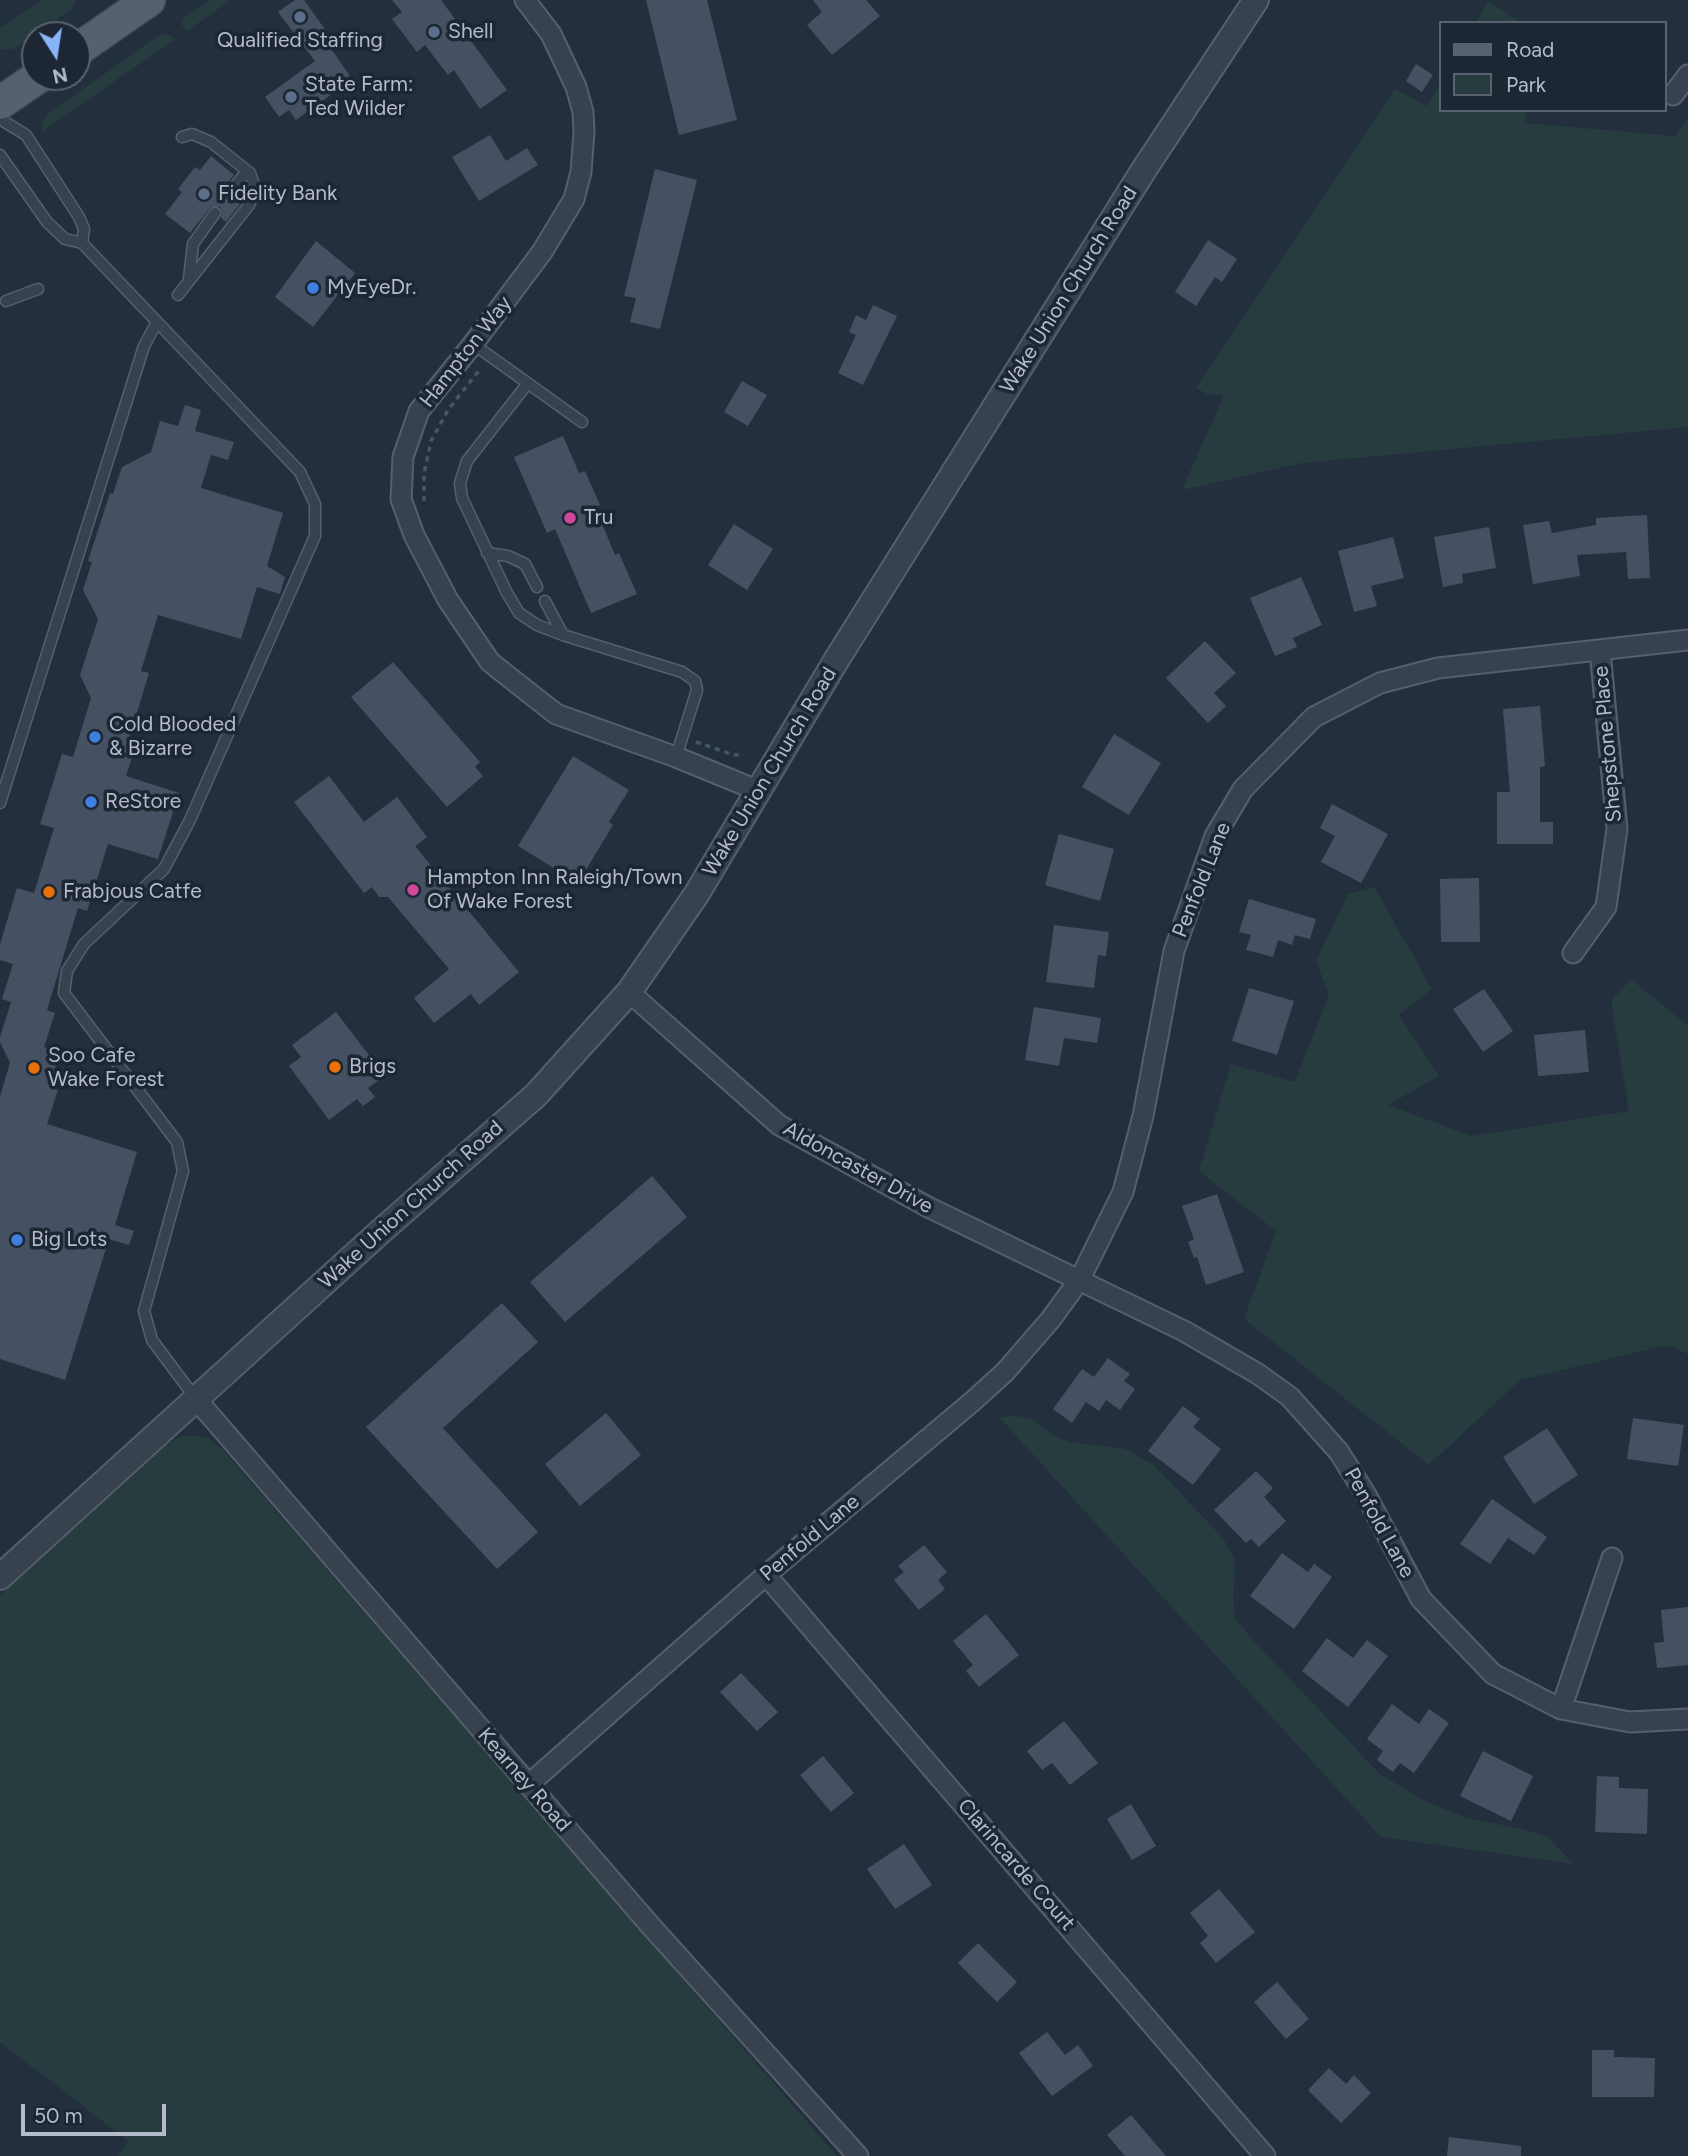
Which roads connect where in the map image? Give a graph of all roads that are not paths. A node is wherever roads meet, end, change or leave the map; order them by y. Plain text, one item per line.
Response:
1 (149, 0) edge
2 (525, 0) edge
3 (1256, 0) edge
4 (91, 40) edge
5 (1688, 75) edge
6 (21, 89) edge
7 (1673, 95) dead end
8 (0, 103) edge
9 (0, 120) edge
10 (181, 137) dead end
11 (0, 155) edge
12 (247, 171) junction
13 (228, 195) dead end
14 (215, 213) dead end
15 (82, 243) junction
16 (188, 283) junction
17 (38, 289) dead end
18 (178, 295) dead end
19 (6, 301) dead end
20 (157, 322) junction
21 (473, 344) junction
22 (528, 383) junction
23 (582, 422) dead end
24 (487, 553) junction
25 (537, 587) dead end
26 (545, 601) dead end
27 (563, 635) junction
28 (1688, 640) edge
29 (1600, 651) junction
30 (676, 757) junction
31 (759, 791) junction
32 (0, 803) edge
33 (1573, 953) dead end
34 (629, 992) junction
35 (1080, 1279) junction
36 (196, 1399) junction
37 (1612, 1558) dead end
38 (766, 1575) junction
39 (0, 1577) edge
40 (1561, 1709) junction
41 (1688, 1719) edge
42 (528, 1785) junction
43 (858, 2156) edge
44 (1265, 2156) edge

1 - 4 main road
2 - 21 street, Hampton Way
3 - 31 street, Wake Union Church Road
5 - 7 street
6 - 8 main road
9 - 15 lane
10 - 12 lane
11 - 15 lane
12 - 13 lane
12 - 16 lane
14 - 16 lane
15 - 20 lane
16 - 18 lane
17 - 19 lane
20 - 32 lane
20 - 36 lane
21 - 22 lane
21 - 30 street, Hampton Way
22 - 23 lane
22 - 24 lane
24 - 25 lane
24 - 27 lane
26 - 27 lane
27 - 30 lane
28 - 29 street, Penfold Lane
29 - 33 street, Shepstone Place
29 - 35 street, Penfold Lane
30 - 31 street, Hampton Way
31 - 34 street, Wake Union Church Road
34 - 35 street, Aldoncaster Drive
34 - 36 street, Wake Union Church Road
35 - 38 street, Penfold Lane
35 - 40 street, Penfold Lane
36 - 39 street, Wake Union Church Road
36 - 42 street, Kearney Road
37 - 40 street
38 - 42 street, Penfold Lane
38 - 44 street, Clarincarde Court
40 - 41 street, Penfold Lane
42 - 43 street, Kearney Road

